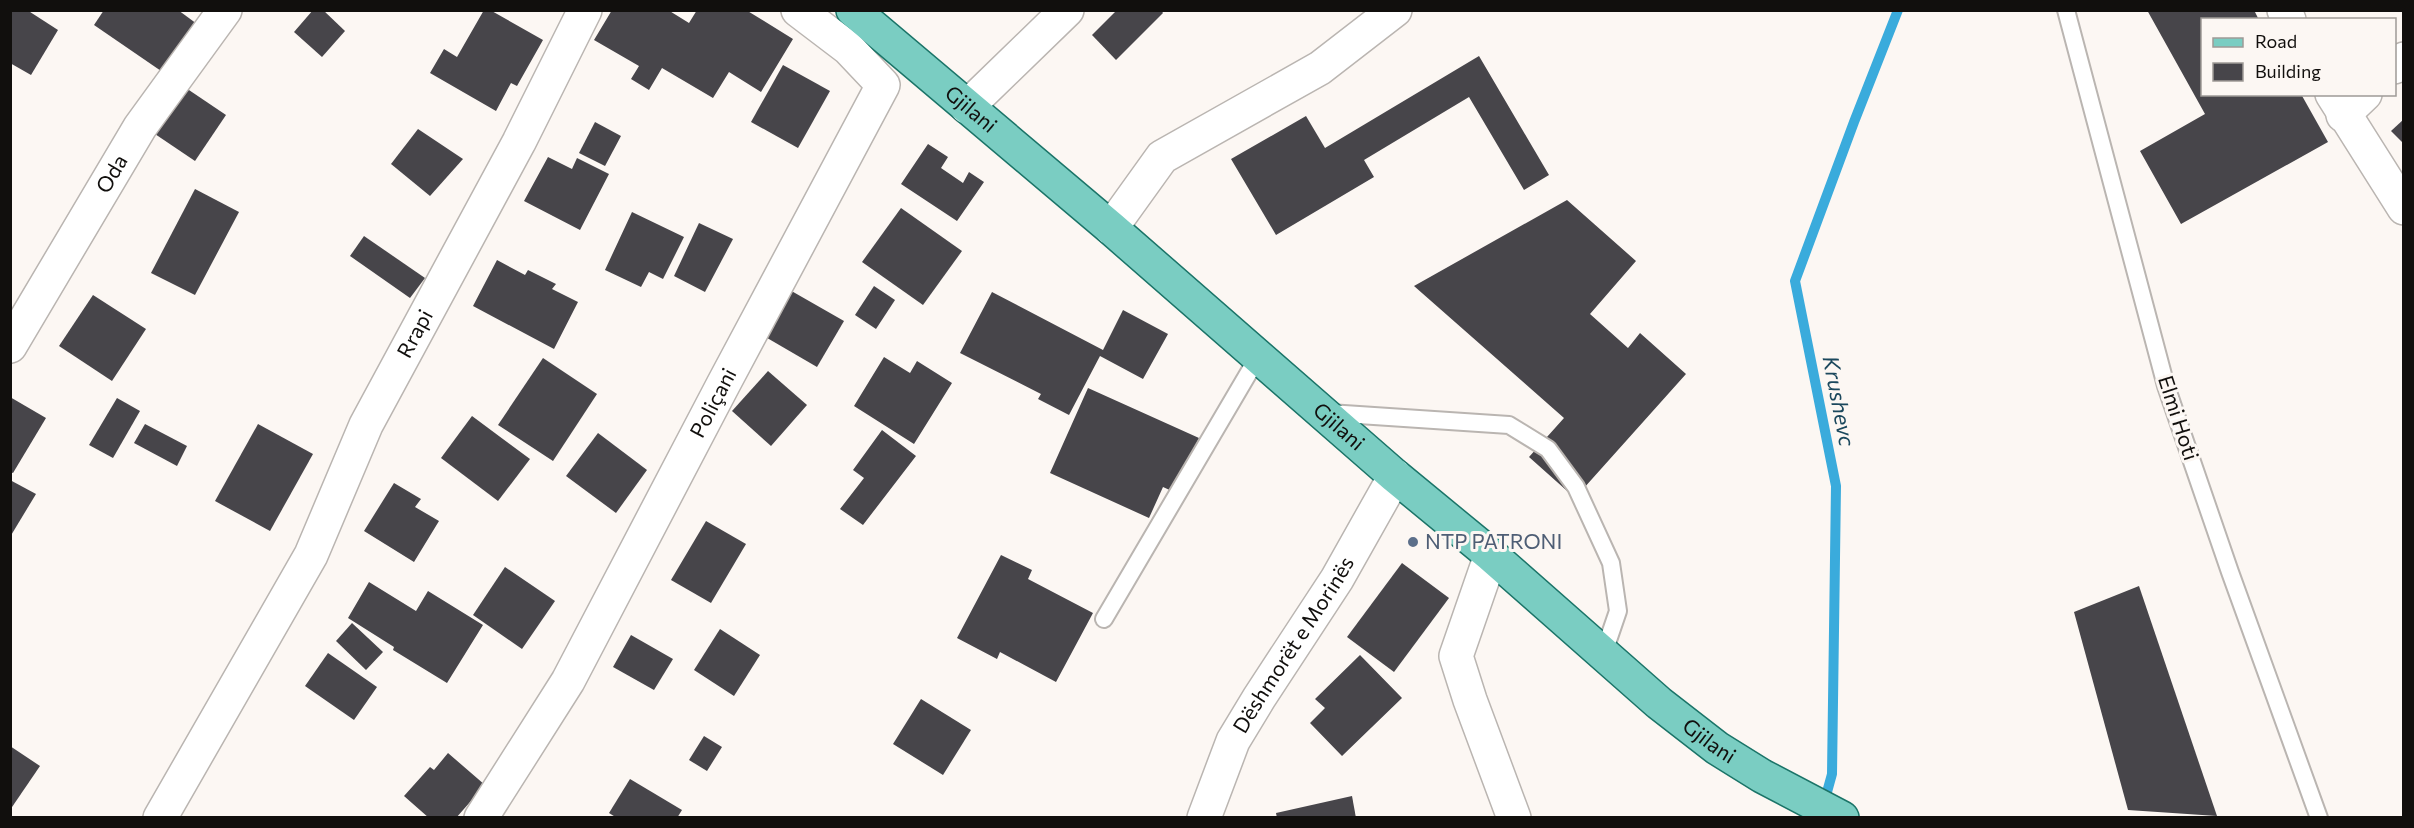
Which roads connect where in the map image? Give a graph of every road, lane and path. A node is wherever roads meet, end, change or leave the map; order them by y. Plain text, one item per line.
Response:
1 (225, 10) edge
2 (585, 10) edge
3 (798, 10) edge
4 (853, 10) edge
5 (1067, 10) edge
6 (1395, 10) edge
7 (2066, 10) edge
8 (2347, 101) edge
9 (967, 107) junction
10 (2403, 208) edge
11 (1111, 228) junction
12 (10, 346) edge
13 (1258, 357) junction
14 (1322, 413) junction
15 (1395, 476) junction
16 (1491, 555) junction
17 (1104, 620) dead end
18 (1603, 656) junction
19 (160, 818) edge
20 (482, 818) edge
21 (1204, 818) edge
22 (1514, 818) edge
23 (1842, 818) edge
24 (2319, 818) edge

1 - 12 street, Oda
2 - 19 street, Rrapi
3 - 20 street, Poliçani
4 - 9 main road, Gjilani
5 - 9 street
6 - 11 street
7 - 24 lane, Elmi Hoti
8 - 10 street
9 - 11 main road, Gjilani
11 - 13 main road, Gjilani
13 - 14 main road, Gjilani
13 - 17 lane
14 - 15 main road, Gjilani
14 - 18 lane
15 - 16 main road, Gjilani
15 - 21 street, Dëshmorët e Morinës
16 - 18 main road, Gjilani
16 - 22 street
18 - 23 main road, Gjilani

